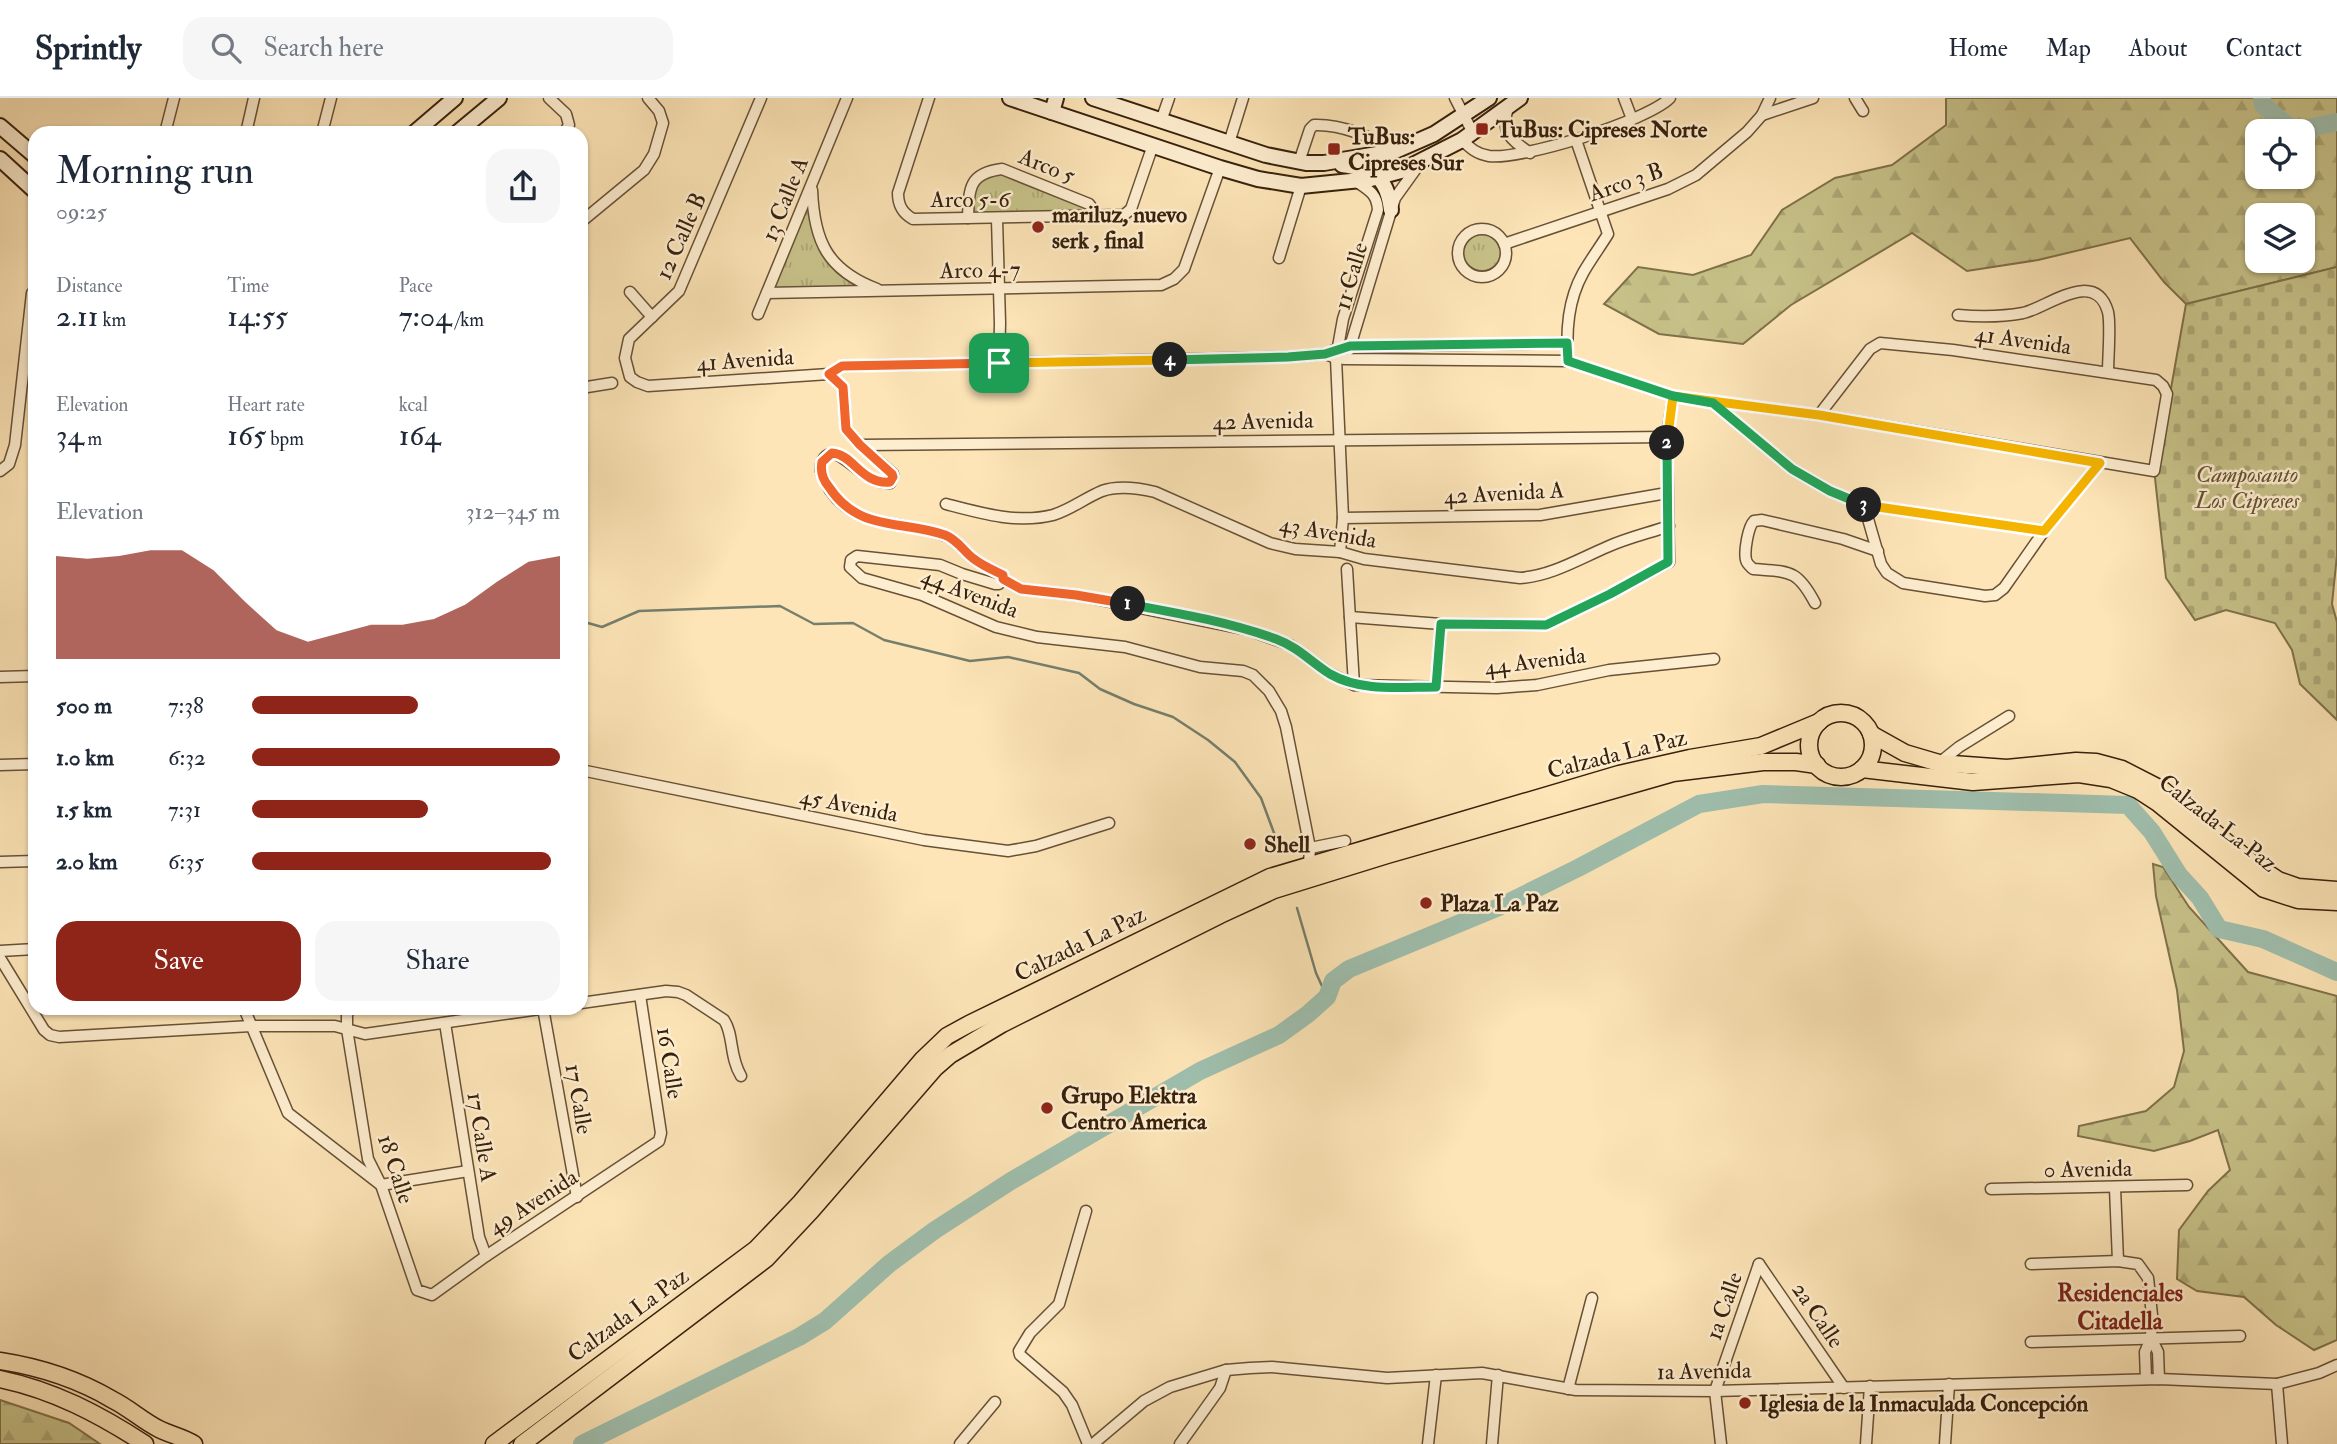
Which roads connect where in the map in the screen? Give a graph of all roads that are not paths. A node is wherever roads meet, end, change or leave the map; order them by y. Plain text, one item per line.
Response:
1 (174, 98) edge
2 (254, 98) edge
3 (331, 98) edge
4 (455, 98) edge
5 (499, 98) edge
6 (550, 98) edge
7 (648, 98) edge
8 (761, 98) edge
9 (847, 98) edge
10 (929, 98) edge
11 (1010, 98) edge
12 (1094, 98) edge
13 (1169, 98) edge
14 (1243, 98) edge
15 (1455, 98) edge
16 (1489, 98) edge
17 (1520, 98) edge
18 (1624, 98) edge
19 (1670, 98) edge
20 (1770, 98) edge
21 (1812, 98) edge
22 (1855, 98) edge
23 (481, 104) edge
24 (1054, 105) edge
25 (1508, 108) junction
26 (1863, 111) dead end
27 (1465, 114) junction
28 (1762, 115) junction
29 (1632, 118) junction
30 (1161, 121) junction
31 (0, 126) edge
32 (167, 126) edge
33 (248, 126) edge
34 (324, 126) edge
35 (422, 126) edge
36 (463, 126) edge
37 (568, 126) edge
38 (1199, 133) junction
39 (1468, 136) junction
40 (1576, 140) junction
41 (1228, 143) junction
42 (1153, 145) junction
43 (28, 150) edge
44 (1395, 151) junction
45 (1530, 153) junction
46 (1192, 158) junction
47 (0, 159) edge
48 (1422, 161) junction
49 (1299, 162) junction
50 (1324, 163) junction
51 (1220, 167) junction
52 (1379, 178) junction
53 (1357, 181) junction
54 (28, 185) edge
55 (811, 186) junction
56 (1301, 186) junction
57 (1391, 210) junction
58 (1600, 211) junction
59 (588, 216) edge
60 (1098, 216) junction
61 (968, 218) junction
62 (997, 219) junction
63 (1504, 244) junction
64 (1279, 258) dead end
65 (999, 289) junction
66 (882, 291) junction
67 (629, 292) dead end
68 (767, 293) junction
69 (758, 314) dead end
70 (1958, 315) dead end
71 (652, 317) junction
72 (1567, 343) junction
73 (1350, 346) junction
74 (1339, 355) junction
75 (28, 359) edge
76 (1568, 361) junction
77 (999, 363) junction
78 (2108, 372) junction
79 (829, 374) junction
80 (630, 377) joint
81 (612, 383) dead end
82 (588, 387) edge
83 (1673, 396) junction
84 (1713, 403) junction
85 (1819, 415) junction
86 (1667, 437) junction
87 (1340, 439) junction
88 (860, 445) junction
89 (2100, 463) junction
90 (0, 471) edge
91 (1667, 493) junction
92 (946, 504) dead end
93 (1864, 505) junction
94 (1343, 518) junction
95 (1669, 526) junction
96 (2044, 531) junction
97 (1878, 551) junction
98 (1340, 552) junction
99 (1348, 569) dead end
100 (1003, 579) junction
101 (1815, 603) dead end
102 (1350, 617) junction
103 (1441, 624) junction
104 (1714, 659) dead end
105 (28, 676) edge
106 (0, 677) edge
107 (1354, 685) junction
108 (1436, 687) junction
109 (2009, 716) dead end
110 (1819, 722) junction
111 (1871, 734) junction
112 (28, 764) edge
113 (1938, 764) junction
114 (0, 765) edge
115 (1817, 765) junction
116 (1863, 769) junction
117 (588, 771) edge
118 (1109, 823) dead end
119 (1345, 841) dead end
120 (1310, 856) junction
121 (28, 861) edge
122 (0, 862) edge
123 (2337, 890) edge
124 (2337, 902) edge
125 (28, 949) edge
126 (0, 951) edge
127 (0, 958) edge
128 (640, 995) junction
129 (588, 1002) edge
130 (28, 1004) edge
131 (35, 1015) edge
132 (247, 1015) edge
133 (347, 1015) edge
134 (498, 1015) edge
135 (546, 1015) edge
136 (445, 1023) junction
137 (251, 1026) junction
138 (346, 1029) junction
139 (741, 1076) dead end
140 (661, 1138) joint
141 (468, 1171) junction
142 (381, 1185) junction
143 (2187, 1185) dead end
144 (2115, 1188) junction
145 (1991, 1189) dead end
146 (577, 1197) junction
147 (1086, 1211) dead end
148 (486, 1256) junction
149 (2118, 1261) junction
150 (1759, 1264) joint
151 (2031, 1264) dead end
152 (424, 1294) joint
153 (1592, 1298) dead end
154 (2240, 1336) dead end
155 (2151, 1338) junction
156 (2031, 1342) dead end
157 (0, 1361) edge
158 (2337, 1365) edge
159 (1226, 1370) junction
160 (1436, 1375) junction
161 (1498, 1375) junction
162 (0, 1379) edge
163 (2146, 1379) junction
164 (2159, 1379) junction
165 (1949, 1384) junction
166 (2277, 1384) junction
167 (1870, 1386) junction
168 (1844, 1388) junction
169 (1568, 1389) junction
170 (1715, 1391) junction
171 (995, 1402) dead end
172 (159, 1429) junction
173 (145, 1444) edge
174 (174, 1444) edge
175 (194, 1444) edge
176 (494, 1444) edge
177 (522, 1444) edge
178 (960, 1444) edge
179 (1090, 1444) edge
180 (1180, 1444) edge
181 (1428, 1444) edge
182 (1492, 1444) edge
183 (1721, 1444) edge
184 (1866, 1444) edge
185 (1945, 1444) edge
186 (2282, 1444) edge

1 - 32 street
2 - 33 street
3 - 34 street
4 - 35 main road
5 - 23 main road
6 - 37 street
7 - 59 street
8 - 71 street, 12 Calle B
9 - 55 street, 13 Calle A
10 - 61 street, Arco 5-6
11 - 24 main road
12 - 30 main road
13 - 30 street
14 - 41 street
15 - 27 street
16 - 27 main road
17 - 25 main road
18 - 29 street
19 - 29 street
20 - 28 street, Arco 3 B
21 - 28 street
22 - 26 street
23 - 36 main road
24 - 42 main road
25 - 39 main road
25 - 45 street
27 - 39 street
27 - 44 main road
28 - 58 street, Arco 3 B
29 - 40 street
30 - 38 main road
31 - 43 main road
38 - 41 main road
38 - 46 main road
39 - 45 street
39 - 48 main road
40 - 45 street
40 - 58 street
41 - 49 main road
42 - 46 main road
42 - 60 street, Arco 5-6
44 - 49 street
44 - 50 main road
46 - 51 main road
47 - 54 main road
48 - 52 main road
48 - 57 street, 11 Calle
49 - 50 main road
50 - 52 main road
51 - 56 main road
51 - 65 street, Arco 4-7
52 - 53 main road
52 - 57 main road
53 - 56 main road
53 - 74 street, 11 Calle
55 - 66 street, Arco 4-7
55 - 68 street, 13 Calle A
56 - 64 street
57 - 73 street, 11 Calle
58 - 63 street, Arco 3 B
58 - 72 street
60 - 61 street, Arco 5
60 - 62 street, Arco 5-6
61 - 62 street, Arco 5-6
62 - 65 street
63 - 63 street
65 - 66 street, Arco 4-7
65 - 77 street
66 - 68 street, Arco 4-7
67 - 71 street
68 - 69 street, 13 Calle A
70 - 78 street
71 - 80 street, 12 Calle B
72 - 73 street
72 - 76 street
73 - 74 street, 11 Calle
74 - 76 street, 41 Avenida
74 - 77 street, 41 Avenida
74 - 87 street, 11 Calle
75 - 90 street
76 - 83 street, 41 Avenida
77 - 79 street, 41 Avenida
78 - 85 street, 41 Avenida
78 - 89 street, 41 Avenida
79 - 80 street, 41 Avenida
79 - 88 street
81 - 82 street
83 - 84 street
83 - 86 street
84 - 85 street
84 - 93 street
85 - 89 street
86 - 87 street, 42 Avenida
86 - 91 street
87 - 88 street, 42 Avenida
87 - 94 street
88 - 100 street, 44 Avenida
89 - 96 street
91 - 94 street, 42 Avenida A
91 - 95 street
92 - 98 street, 43 Avenida
93 - 96 street
93 - 97 street
94 - 98 street
95 - 98 street, 43 Avenida
95 - 103 street
96 - 97 street
97 - 101 street
99 - 102 street
100 - 107 street, 44 Avenida
100 - 120 street, 44 Avenida
102 - 103 street
102 - 107 street
103 - 108 street
104 - 108 street, 44 Avenida
105 - 106 street
107 - 108 street, 44 Avenida
109 - 113 street
110 - 111 main road
110 - 115 main road
110 - 120 main road, Calzada La Paz
111 - 113 main road, Calzada La Paz
111 - 116 main road
112 - 114 street
113 - 123 main road, Calzada La Paz
115 - 116 main road
115 - 177 main road, Calzada La Paz
116 - 124 main road, Calzada La Paz
117 - 118 street, 45 Avenida
119 - 120 street
120 - 176 main road, Calzada La Paz
121 - 122 street
125 - 126 street
127 - 130 street
128 - 129 street
128 - 139 street
128 - 140 street, 16 Calle
131 - 137 street
132 - 137 street
133 - 138 street, 18 Calle
134 - 136 street
135 - 146 street, 17 Calle
136 - 138 street
136 - 141 street, 17 Calle A
137 - 138 street
137 - 142 street
138 - 142 street, 18 Calle
140 - 146 street, 49 Avenida
141 - 142 street
141 - 148 street, 17 Calle A
142 - 152 street, 18 Calle
143 - 144 street, 0 Avenida
144 - 145 street, 0 Avenida
144 - 149 street
146 - 148 street, 49 Avenida
147 - 179 street
148 - 152 street, 49 Avenida
149 - 151 street
149 - 155 street
150 - 168 street, 2a Calle
150 - 170 street, 1a Calle
153 - 169 street
154 - 155 street
155 - 156 street
155 - 163 street
155 - 164 street
157 - 172 main road
158 - 166 street, 1a Avenida
159 - 160 street, 1a Avenida
159 - 179 street, 1a Avenida
159 - 180 street
160 - 161 street, 1a Avenida
160 - 181 street
161 - 169 street, 1a Avenida
161 - 182 street
162 - 173 main road
163 - 164 street, 1a Avenida
163 - 165 street, 1a Avenida
164 - 166 street, 1a Avenida
165 - 167 street, 1a Avenida
165 - 185 street
166 - 186 street
167 - 168 street, 1a Avenida
167 - 184 street
168 - 170 street, 1a Avenida
169 - 170 street, 1a Avenida
170 - 183 street, 1a Calle
171 - 178 street
172 - 174 main road
172 - 175 main road

